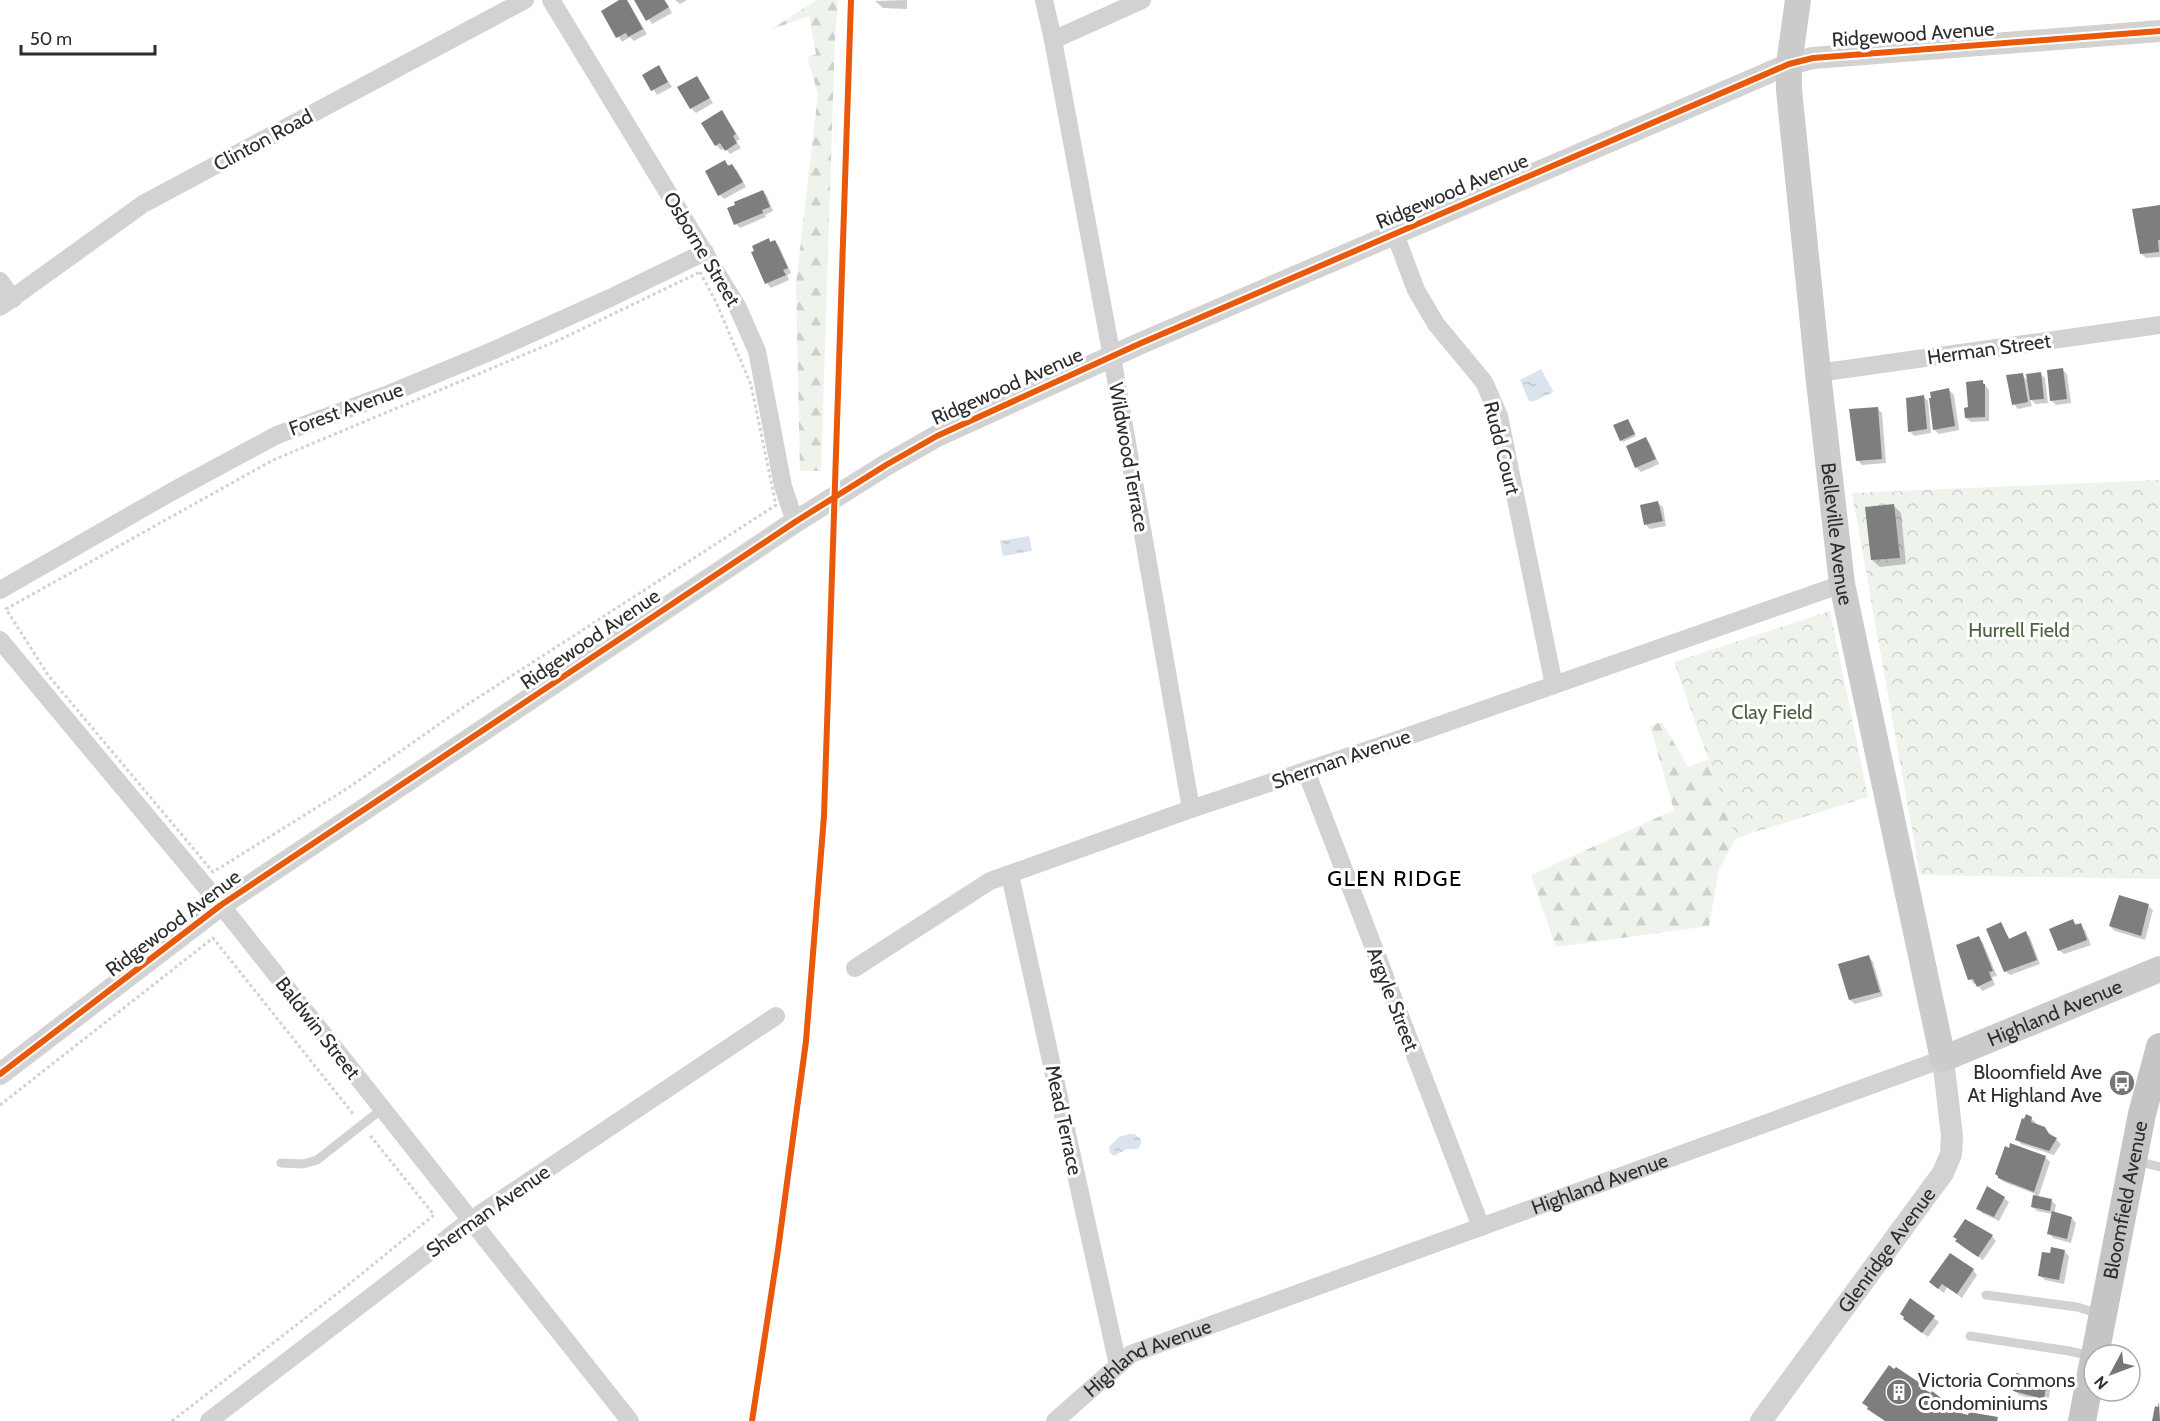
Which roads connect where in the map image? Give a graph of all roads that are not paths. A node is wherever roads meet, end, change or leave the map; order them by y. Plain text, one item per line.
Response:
1 (525, 0) edge
2 (551, 0) edge
3 (1044, 0) edge
4 (1142, 0) edge
5 (1798, 0) edge
6 (2160, 31) edge
7 (1053, 40) junction
8 (1789, 64) junction
9 (1395, 234) junction
10 (705, 252) junction
11 (0, 281) edge
12 (6, 303) edge
13 (2160, 325) edge
14 (1112, 357) junction
15 (1818, 373) junction
16 (802, 518) junction
17 (1842, 584) junction
18 (0, 590) edge
19 (0, 640) edge
20 (1554, 685) junction
21 (1306, 771) junction
22 (1191, 809) junction
23 (1010, 874) junction
24 (221, 905) junction
25 (855, 968) dead end
26 (2160, 969) edge
27 (776, 1016) dead end
28 (2160, 1047) edge
29 (1943, 1059) junction
30 (0, 1074) edge
31 (382, 1109) junction
32 (281, 1163) dead end
33 (2147, 1164) edge
34 (471, 1220) junction
35 (1481, 1227) junction
36 (1986, 1295) dead end
37 (2103, 1315) junction
38 (1971, 1336) dead end
39 (2097, 1343) edge
40 (2082, 1354) edge
41 (1118, 1365) junction
42 (2085, 1403) edge
43 (209, 1421) edge
44 (630, 1421) edge
45 (1055, 1421) edge
46 (1761, 1421) edge
47 (2082, 1421) edge

1 - 12 street, Clinton Road
2 - 10 street, Osborne Street
3 - 7 street, Wildwood Terrace
4 - 7 street
5 - 8 main road, Belleville Avenue
6 - 8 street, Ridgewood Avenue
7 - 14 street, Wildwood Terrace
8 - 9 street, Ridgewood Avenue
8 - 15 main road, Belleville Avenue
9 - 14 street, Ridgewood Avenue
9 - 20 street, Rudd Court
10 - 16 street, Osborne Street
10 - 18 street, Forest Avenue
11 - 12 street
13 - 15 street, Herman Street
14 - 16 street, Ridgewood Avenue
14 - 22 street, Wildwood Terrace
15 - 17 main road, Belleville Avenue
16 - 24 street, Ridgewood Avenue
17 - 20 street, Sherman Avenue
17 - 29 main road, Belleville Avenue
19 - 24 street, Baldwin Street
20 - 21 street, Sherman Avenue
21 - 22 street, Sherman Avenue
21 - 35 street, Argyle Street
22 - 23 street, Sherman Avenue
23 - 25 street, Sherman Avenue
23 - 41 street, Mead Terrace
24 - 30 street, Ridgewood Avenue
24 - 31 street, Baldwin Street
26 - 29 main road, Highland Avenue
27 - 34 street, Sherman Avenue
28 - 33 main road, Bloomfield Avenue
29 - 35 street, Highland Avenue
29 - 46 street, Glenridge Avenue
31 - 32 lane
31 - 34 street, Baldwin Street
33 - 37 main road, Bloomfield Avenue
34 - 43 street, Sherman Avenue
34 - 44 street, Baldwin Street
35 - 41 street, Highland Avenue
36 - 37 lane
37 - 39 main road, Bloomfield Avenue
38 - 40 lane
41 - 45 street, Highland Avenue
42 - 47 main road, Bloomfield Avenue

